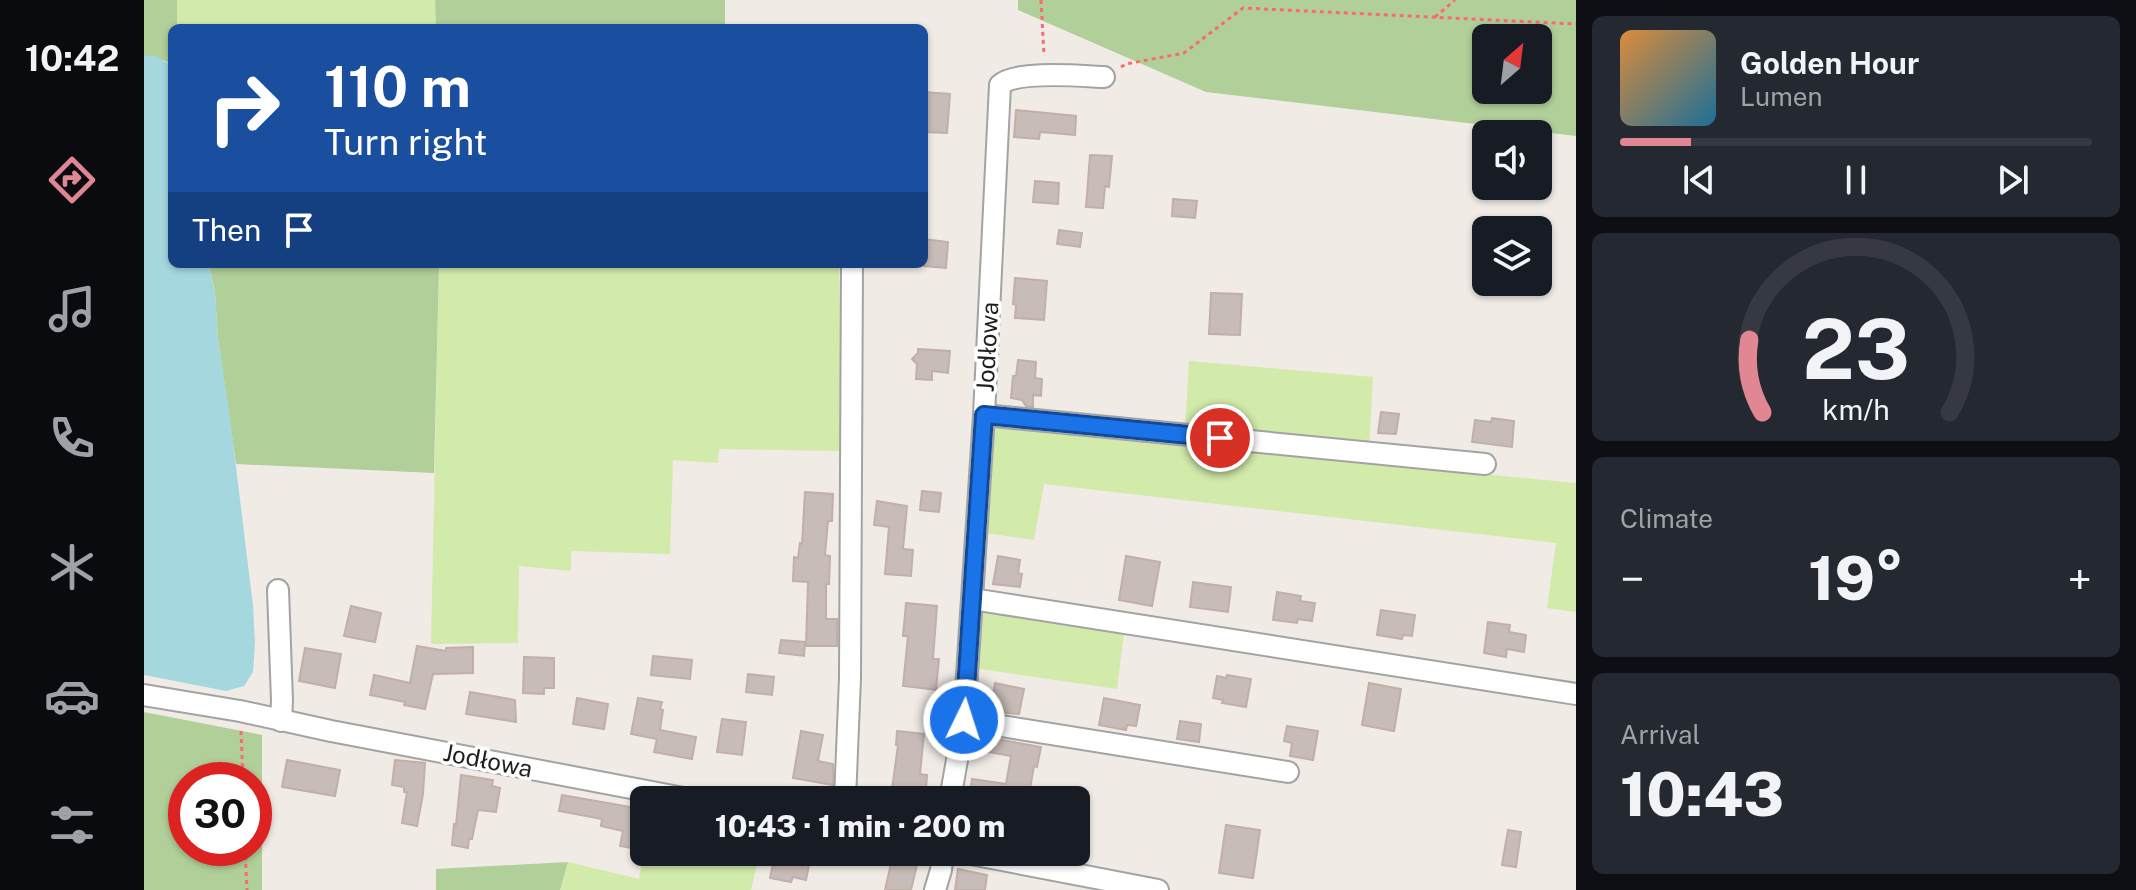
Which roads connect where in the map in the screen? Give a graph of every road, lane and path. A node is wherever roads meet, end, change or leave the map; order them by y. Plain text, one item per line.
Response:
1 (1041, 0) edge
2 (1455, 0) edge
3 (1435, 17) junction
4 (1576, 24) edge
5 (1046, 75) junction
6 (1104, 77) joint
7 (852, 268) edge
8 (984, 415) junction
9 (1485, 464) dead end
10 (278, 590) dead end
11 (972, 599) junction
12 (1576, 694) edge
13 (144, 695) edge
14 (240, 711) junction
15 (964, 720) junction
16 (281, 721) junction
17 (242, 762) edge
18 (1288, 772) dead end
19 (846, 786) edge
20 (952, 786) edge
21 (630, 788) edge
22 (246, 866) edge
23 (941, 866) edge
24 (1033, 866) edge
25 (247, 890) edge
26 (935, 890) edge
27 (1158, 890) edge

1 - 5 path
2 - 3 path
3 - 4 path
3 - 6 path
5 - 6 street
5 - 8 street, Jodłowa
7 - 19 street
8 - 9 street
8 - 11 street, Jodłowa
10 - 16 street
11 - 12 street
11 - 15 street, Jodłowa
13 - 14 street, Jodłowa
14 - 16 street, Jodłowa
14 - 17 path
15 - 18 street
15 - 20 street, Jodłowa
16 - 21 street, Jodłowa
22 - 25 path
23 - 26 street
24 - 27 street

